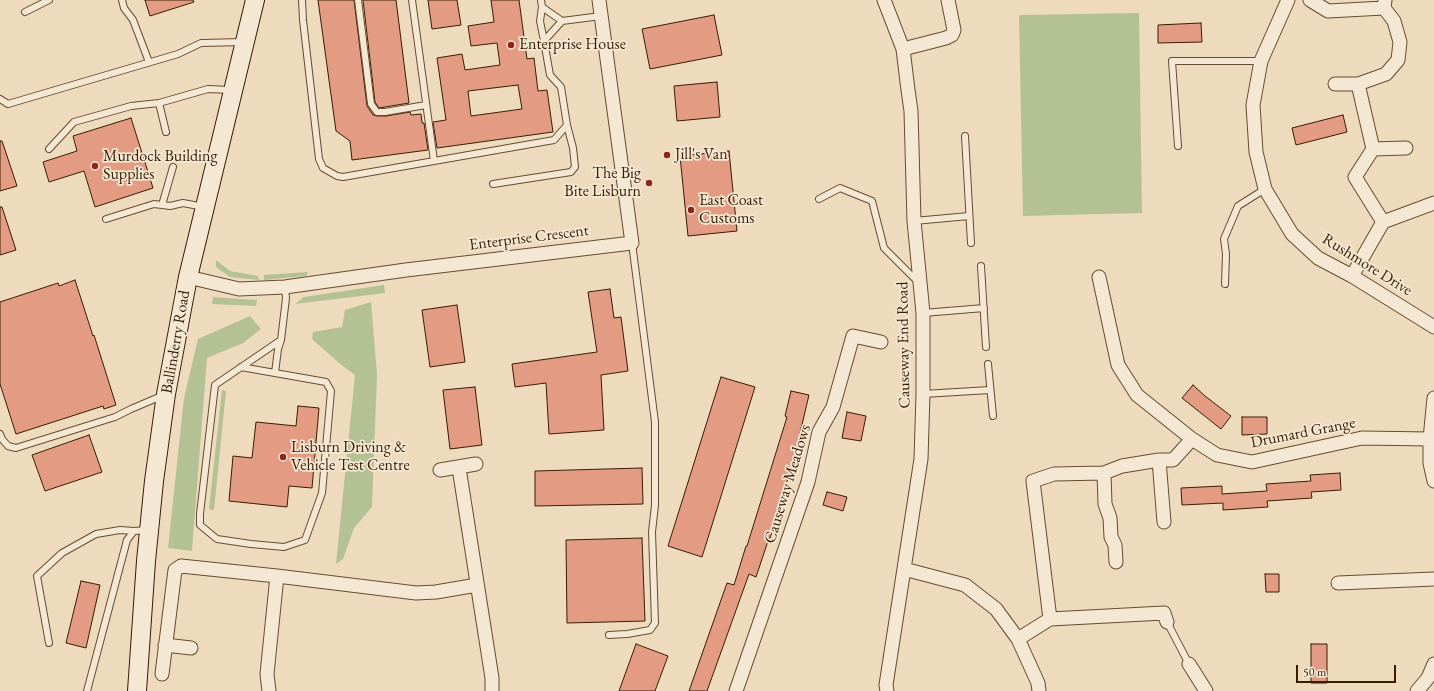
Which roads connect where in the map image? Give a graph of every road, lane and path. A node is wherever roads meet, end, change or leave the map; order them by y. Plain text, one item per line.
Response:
1 (49, 0) edge
2 (122, 0) edge
3 (254, 0) edge
4 (302, 0) edge
5 (358, 0) edge
6 (412, 0) edge
7 (599, 0) edge
8 (884, 0) edge
9 (948, 0) edge
10 (1288, 0) edge
11 (1310, 0) edge
12 (541, 3) edge
13 (1385, 4) edge
14 (25, 12) dead end
15 (601, 16) junction
16 (562, 21) junction
17 (544, 41) junction
18 (244, 42) junction
19 (903, 49) junction
20 (1261, 61) junction
21 (149, 62) junction
22 (1336, 84) dead end
23 (1358, 84) junction
24 (234, 90) junction
25 (0, 99) edge
26 (158, 103) junction
27 (426, 105) junction
28 (567, 125) junction
29 (166, 132) dead end
30 (965, 136) dead end
31 (1178, 146) dead end
32 (1406, 148) dead end
33 (49, 149) dead end
34 (1373, 149) junction
35 (434, 161) junction
36 (173, 168) dead end
37 (493, 184) dead end
38 (1265, 188) junction
39 (820, 199) dead end
40 (1434, 203) edge
41 (162, 205) junction
42 (204, 207) junction
43 (969, 216) junction
44 (106, 219) dead end
45 (914, 221) junction
46 (1383, 222) junction
47 (971, 243) dead end
48 (632, 244) junction
49 (981, 266) dead end
50 (1352, 276) junction
51 (188, 277) junction
52 (1099, 277) dead end
53 (1225, 284) dead end
54 (920, 285) junction
55 (285, 287) junction
56 (984, 308) junction
57 (923, 313) junction
58 (1434, 327) edge
59 (281, 340) junction
60 (881, 342) dead end
61 (986, 347) dead end
62 (988, 364) dead end
63 (241, 368) junction
64 (275, 373) junction
65 (990, 390) junction
66 (166, 394) junction
67 (923, 394) junction
68 (1434, 398) edge
69 (993, 416) dead end
70 (0, 434) edge
71 (1192, 439) junction
72 (1430, 439) junction
73 (1159, 460) junction
74 (476, 464) dead end
75 (459, 468) junction
76 (440, 470) dead end
77 (1104, 473) junction
78 (1434, 481) edge
79 (1164, 522) dead end
80 (142, 531) junction
81 (1116, 562) dead end
82 (904, 569) junction
83 (277, 576) junction
84 (1434, 579) edge
85 (1338, 583) dead end
86 (477, 585) junction
87 (1050, 619) junction
88 (1167, 622) joint
89 (609, 635) dead end
90 (1018, 639) junction
91 (49, 643) dead end
92 (165, 645) junction
93 (191, 648) dead end
94 (1189, 664) joint
95 (1434, 664) edge
96 (162, 674) dead end
97 (88, 691) edge
98 (137, 691) edge
99 (269, 691) edge
100 (492, 691) edge
101 (736, 691) edge
102 (887, 691) edge
103 (1039, 691) edge
104 (1206, 691) edge
105 (1418, 691) edge

1 - 14 lane
2 - 21 lane
3 - 18 main road, Ballinderry Road
4 - 35 lane
5 - 27 lane
6 - 27 lane
7 - 15 street
8 - 19 street, Causeway End Road
9 - 19 street
10 - 20 street, Rushmore Drive
11 - 13 street
12 - 16 lane
12 - 17 lane
13 - 23 street
15 - 16 lane
15 - 48 street
16 - 17 lane
17 - 28 lane
18 - 21 lane
18 - 24 main road, Ballinderry Road
19 - 45 street, Causeway End Road
20 - 31 lane
20 - 38 street, Rushmore Drive
21 - 25 lane
22 - 23 street
23 - 34 street
24 - 26 lane
24 - 42 main road, Ballinderry Road
26 - 29 lane
26 - 33 lane
27 - 35 lane
28 - 35 lane
28 - 37 lane
30 - 43 lane
32 - 34 street
34 - 46 street
36 - 41 lane
38 - 50 street, Rushmore Drive
38 - 53 lane
39 - 54 lane
40 - 46 street
41 - 42 lane
41 - 44 lane
42 - 51 main road, Ballinderry Road
43 - 45 lane
43 - 47 lane
45 - 54 street, Causeway End Road
46 - 50 street
48 - 55 street, Enterprise Crescent
48 - 89 lane
49 - 56 lane
50 - 58 street, Rushmore Drive
51 - 55 street, Enterprise Crescent
51 - 66 main road, Ballinderry Road
52 - 71 street, Drumard Grange
54 - 57 street, Causeway End Road
55 - 59 lane
56 - 57 lane
56 - 61 lane
57 - 67 street, Causeway End Road
59 - 63 lane
59 - 64 lane
60 - 101 street, Causeway Meadows
62 - 65 lane
63 - 64 lane
63 - 64 lane
65 - 67 lane
65 - 69 lane
66 - 70 lane
66 - 80 main road, Ballinderry Road
67 - 82 street, Causeway End Road
68 - 72 street
71 - 72 street, Drumard Grange
71 - 73 street
72 - 78 street
73 - 77 street
73 - 79 street
74 - 75 street
75 - 76 street
75 - 86 street
77 - 81 street
77 - 87 street
80 - 91 lane
80 - 97 lane
80 - 98 main road, Ballinderry Road
82 - 90 street
82 - 102 street, Causeway End Road
83 - 86 street
83 - 92 street
83 - 99 street
84 - 85 street
86 - 100 street
87 - 88 street
87 - 90 street
88 - 94 lane
90 - 103 street
92 - 93 street
92 - 96 street
94 - 104 street
95 - 105 street

